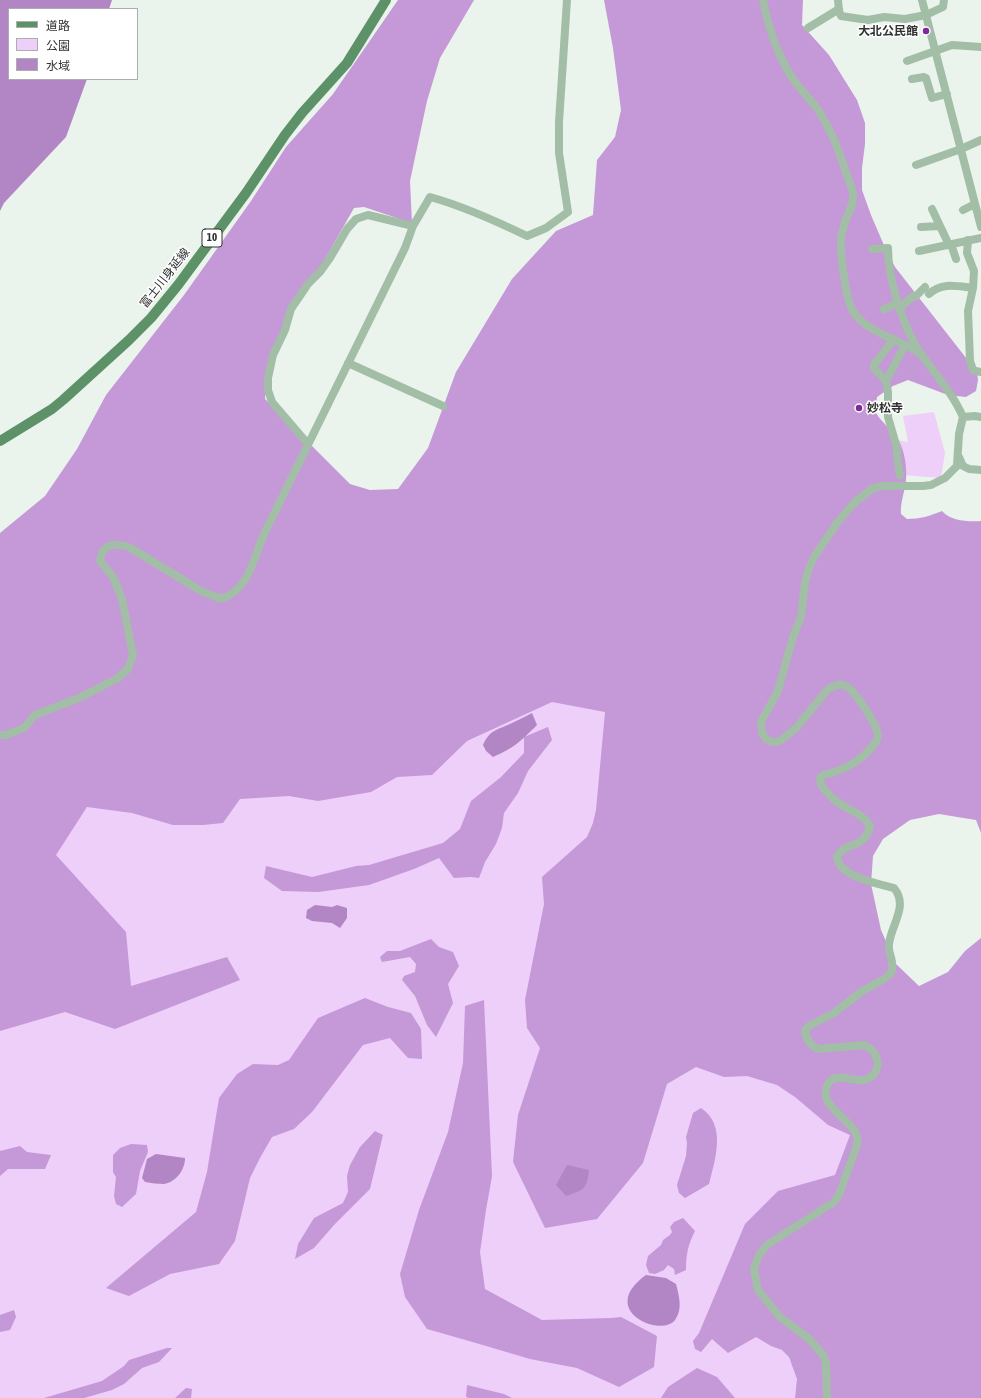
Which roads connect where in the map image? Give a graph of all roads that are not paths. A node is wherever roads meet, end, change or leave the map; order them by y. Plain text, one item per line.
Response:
1 (386, 0) edge
2 (567, 0) edge
3 (763, 0) edge
4 (838, 0) edge
5 (922, 0) edge
6 (944, 0) edge
7 (839, 9) junction
8 (926, 15) junction
9 (808, 28) dead end
10 (981, 47) edge
11 (936, 51) junction
12 (907, 62) dead end
13 (912, 79) dead end
14 (947, 94) junction
15 (981, 140) edge
16 (961, 150) junction
17 (916, 165) dead end
18 (975, 204) junction
19 (932, 209) dead end
20 (963, 210) dead end
21 (413, 226) junction
22 (940, 226) junction
23 (921, 227) dead end
24 (981, 227) edge
25 (981, 238) edge
26 (968, 240) junction
27 (950, 244) junction
28 (872, 249) dead end
29 (919, 251) dead end
30 (956, 259) dead end
31 (973, 288) junction
32 (899, 305) junction
33 (884, 308) dead end
34 (894, 339) junction
35 (905, 344) junction
36 (921, 354) junction
37 (348, 363) junction
38 (981, 372) edge
39 (886, 381) junction
40 (443, 406) dead end
41 (964, 417) junction
42 (981, 417) edge
43 (0, 441) edge
44 (308, 444) junction
45 (957, 453) junction
46 (981, 470) edge
47 (900, 475) dead end
48 (0, 735) edge
49 (827, 1398) edge

1 - 43 main road, 富士川身延線 / 10
2 - 21 street
3 - 34 street
4 - 7 street
5 - 8 street
6 - 8 street
7 - 8 street
7 - 9 street
8 - 11 street
10 - 11 street
11 - 12 street
11 - 14 street
13 - 14 street
14 - 16 street
15 - 16 street
16 - 17 street
16 - 18 street
18 - 20 street
18 - 24 street
19 - 22 street
21 - 37 street
21 - 44 street
22 - 23 street
22 - 27 street
25 - 26 street
26 - 27 street
26 - 31 street
27 - 29 street
27 - 30 street
28 - 32 street
31 - 32 street
31 - 38 street
32 - 33 street
32 - 36 street
34 - 35 street
34 - 39 street
35 - 36 street
35 - 39 street
36 - 41 street
37 - 40 street
37 - 44 street
39 - 47 street
41 - 42 street
41 - 45 street
44 - 48 street
45 - 46 street
45 - 49 street

